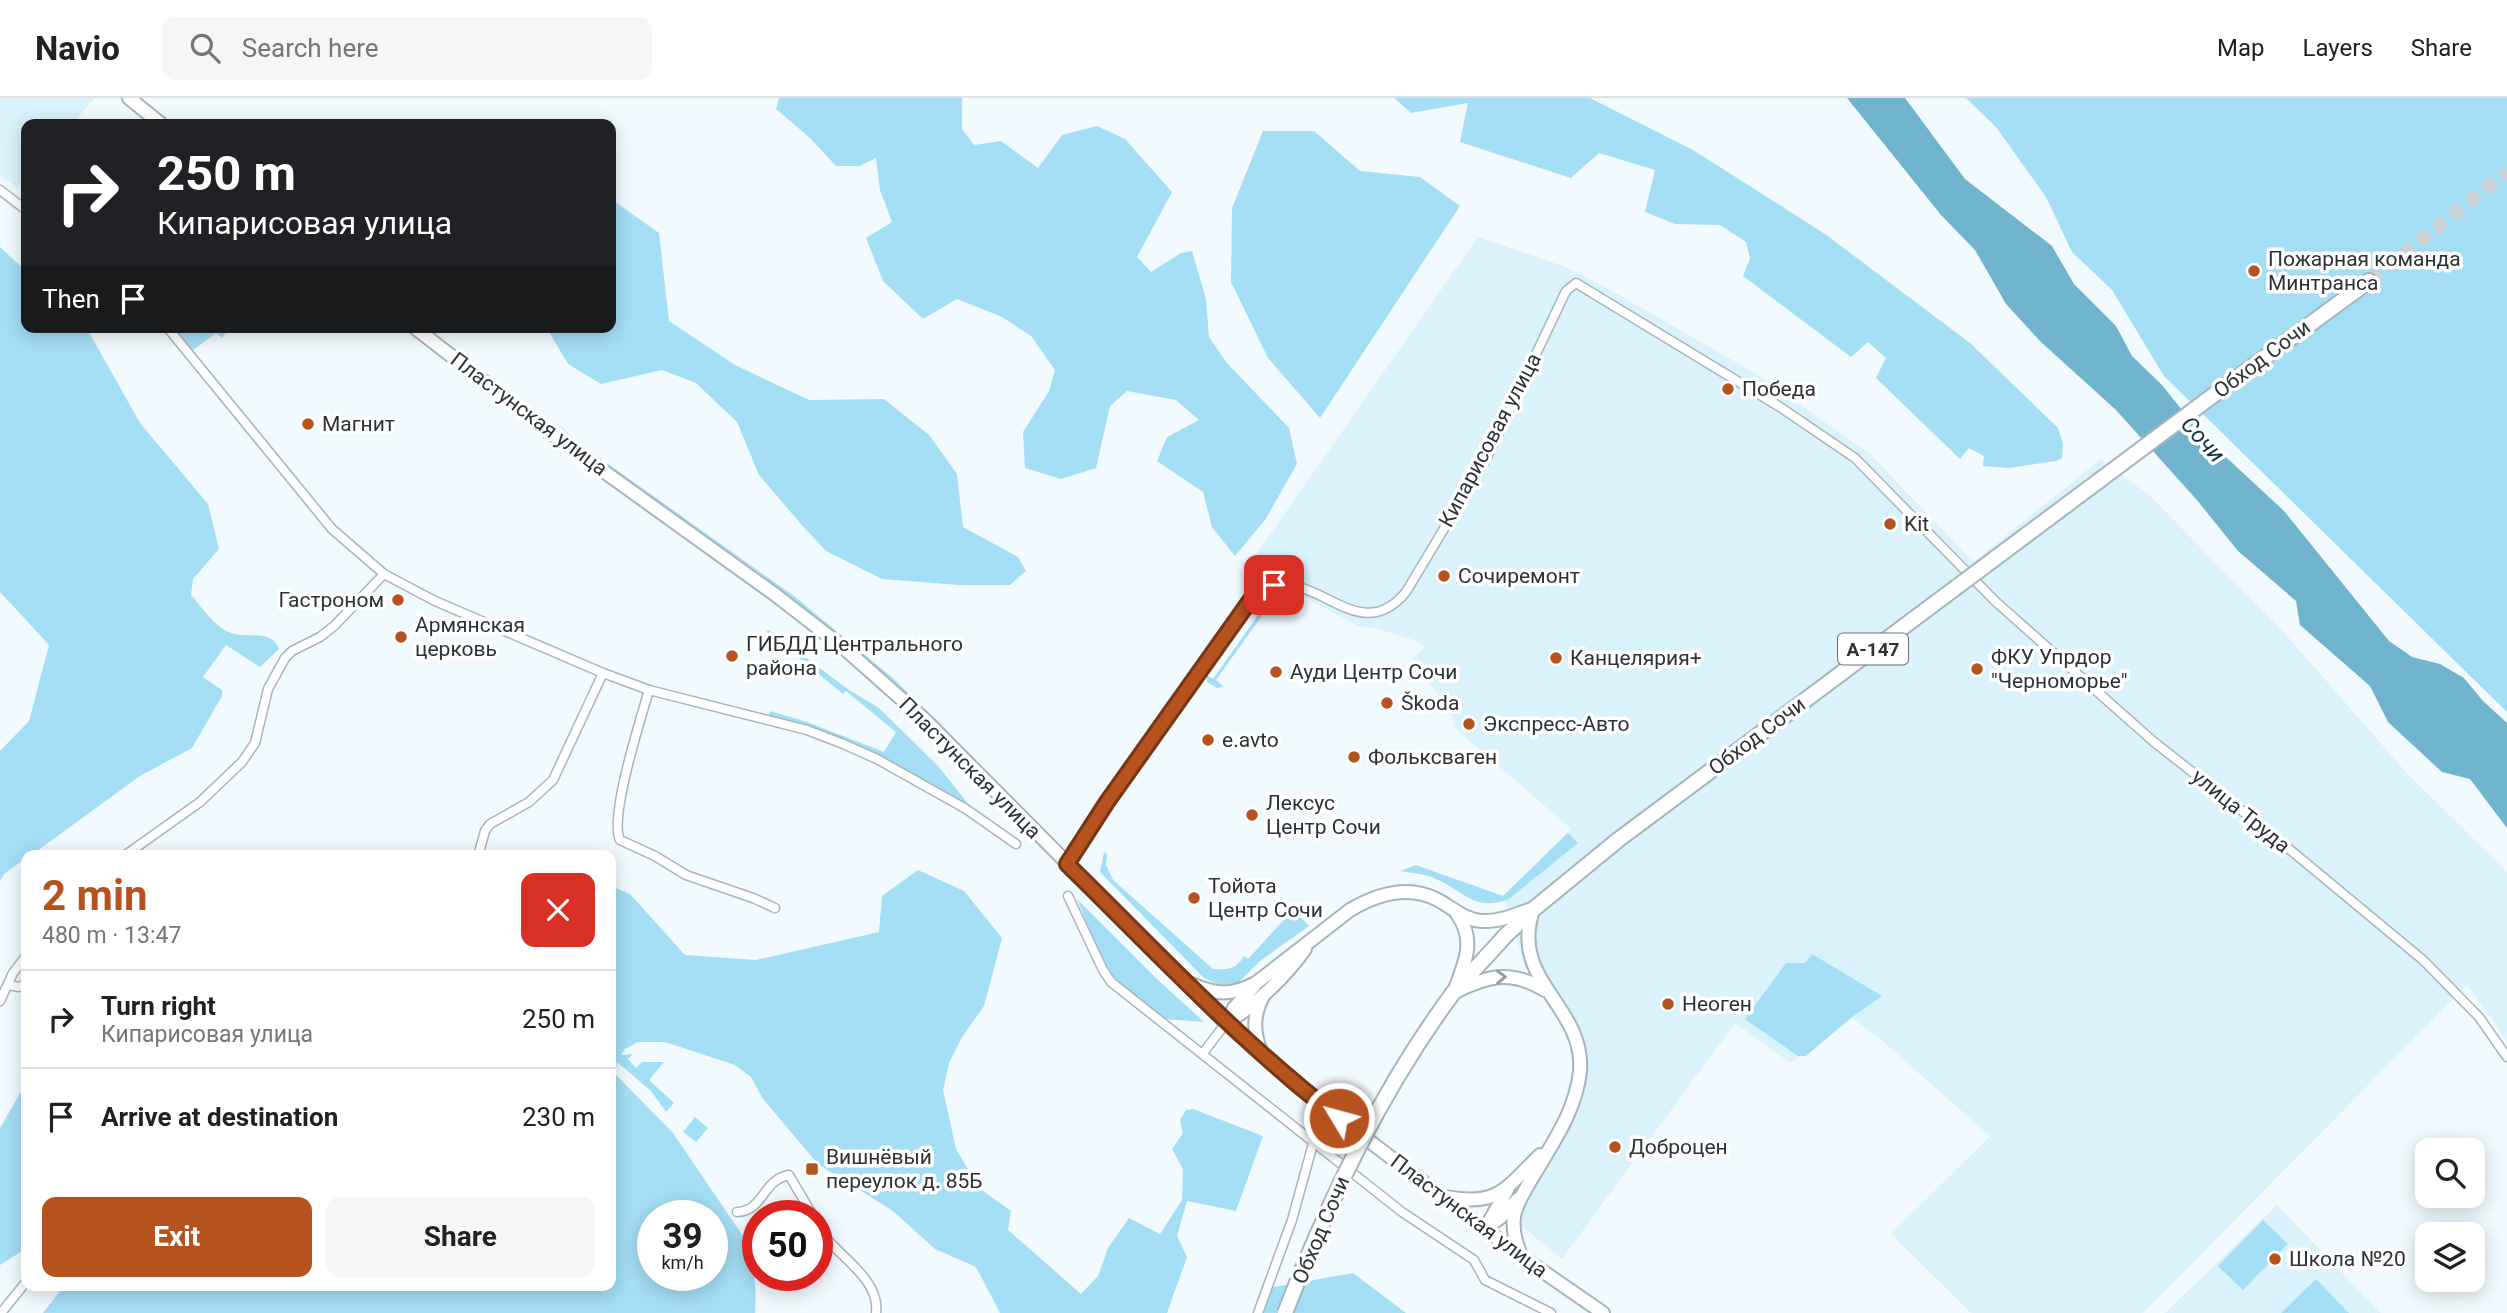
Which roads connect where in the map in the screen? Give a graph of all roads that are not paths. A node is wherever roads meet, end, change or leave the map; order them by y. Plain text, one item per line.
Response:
1 (129, 98) edge
2 (155, 119) edge
3 (0, 190) edge
4 (21, 206) edge
5 (2369, 281) tunnel mouth
6 (172, 333) edge
7 (422, 333) edge
8 (1967, 573) joint
9 (384, 574) junction
10 (603, 673) junction
11 (649, 690) junction
12 (1016, 844) dead end
13 (133, 850) edge
14 (480, 850) edge
15 (1067, 864) junction
16 (1068, 896) dead end
17 (775, 908) dead end
18 (1535, 908) junction
19 (1452, 910) junction
20 (21, 964) edge
21 (1186, 983) junction
22 (8, 985) junction
23 (21, 986) edge
24 (1261, 988) junction
25 (1548, 992) junction
26 (1453, 993) junction
27 (0, 1001) edge
28 (1226, 1023) junction
29 (1203, 1053) junction
30 (1263, 1055) junction
31 (2507, 1057) edge
32 (1314, 1140) junction
33 (1552, 1142) junction
34 (1509, 1188) junction
35 (1441, 1196) junction
36 (1520, 1196) junction
37 (758, 1200) edge
38 (804, 1200) edge
39 (737, 1212) dead end
40 (742, 1212) edge
41 (1485, 1229) junction
42 (833, 1244) edge
43 (1522, 1257) junction
44 (21, 1289) edge
45 (877, 1309) edge
46 (1, 1313) edge
47 (886, 1313) edge
48 (1258, 1313) edge
49 (1285, 1313) edge
50 (1551, 1313) edge
51 (1603, 1313) edge

1 - 2 main road
3 - 4 street
5 - 18 highway, Обход Сочи / А-147, bridge
6 - 9 street, Пластунская улица
7 - 15 main road, Пластунская улица
8 - 15 street, Кипарисовая улица
8 - 31 street, улица Труда
9 - 10 street, Пластунская улица
9 - 13 street
10 - 11 street, Пластунская улица
10 - 14 street
11 - 12 street, Пластунская улица
11 - 17 street
15 - 21 main road, Пластунская улица
16 - 29 street
18 - 19 main road, А-147
18 - 25 main road
18 - 26 highway, Обход Сочи / А-147
19 - 24 main road, А-147
19 - 26 main road, А-147
20 - 22 street
21 - 24 main road, А-147
21 - 28 main road, Пластунская улица
22 - 23 street
22 - 27 street
24 - 28 main road, А-147
24 - 30 main road
26 -> 25 main road
25 - 33 main road
26 - 49 highway, Обход Сочи / А-147, bridge
28 - 29 street
28 - 30 main road, Пластунская улица
29 - 32 street
30 - 35 main road, Пластунская улица
32 - 48 street
32 - 50 street
33 - 34 main road
33 - 36 main road
34 - 35 main road
34 - 41 main road
35 - 41 main road, Пластунская улица
36 - 41 main road
36 - 43 main road
37 - 38 street
39 - 40 street
41 - 43 main road, Пластунская улица
42 - 45 street
43 - 51 main road, Пластунская улица
44 - 46 street
45 - 47 street

